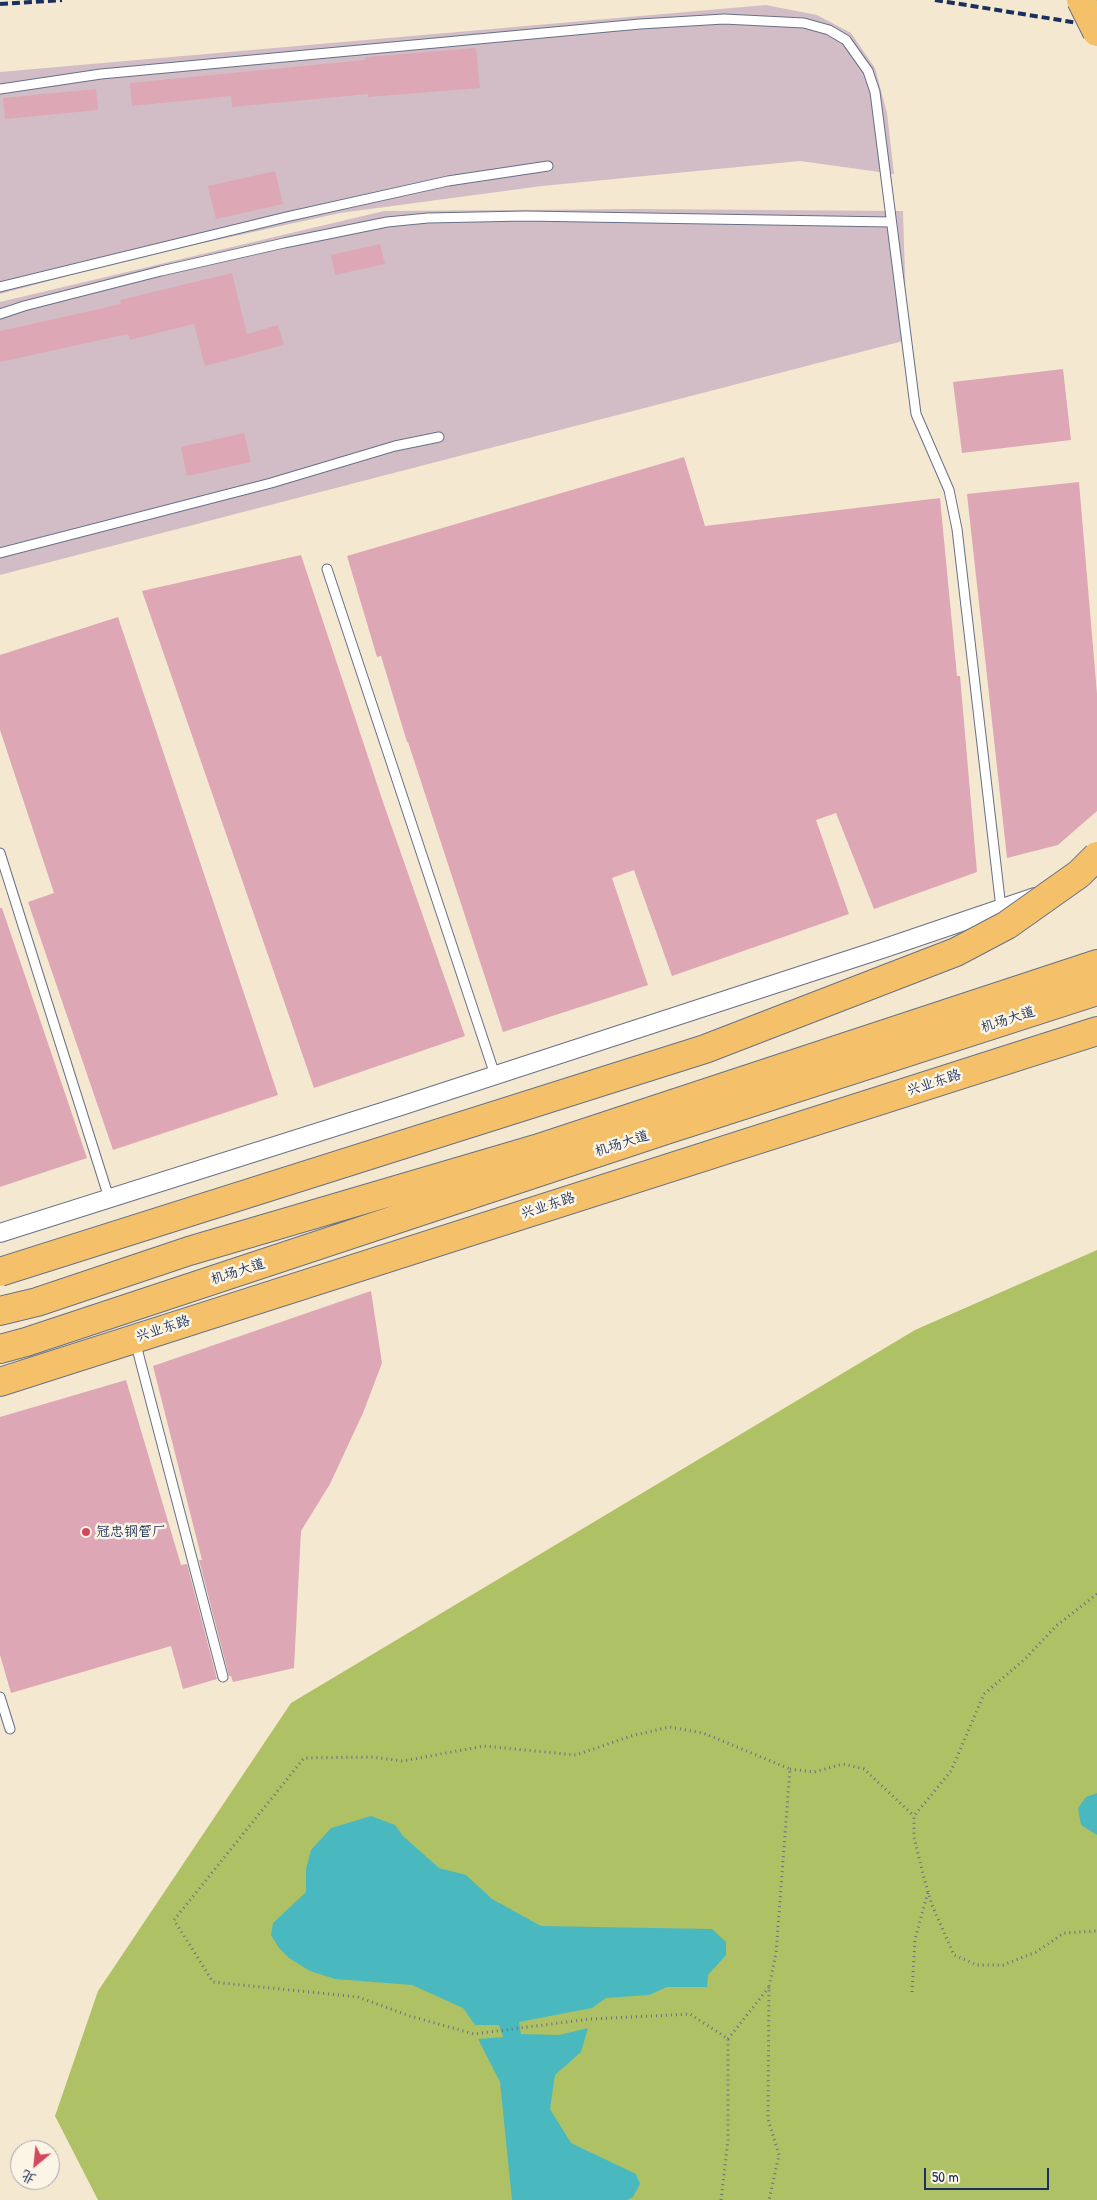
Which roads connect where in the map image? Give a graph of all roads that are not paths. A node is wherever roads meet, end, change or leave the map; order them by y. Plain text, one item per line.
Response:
1 (1081, 0) edge
2 (1097, 32) edge
3 (0, 89) edge
4 (548, 166) dead end
5 (891, 222) junction
6 (0, 287) edge
7 (0, 314) edge
8 (439, 437) dead end
9 (0, 553) edge
10 (326, 569) dead end
11 (0, 853) edge
12 (1097, 856) edge
13 (1097, 875) edge
14 (1001, 908) junction
15 (1097, 964) edge
16 (1097, 991) edge
17 (1097, 1031) edge
18 (495, 1076) junction
19 (109, 1198) junction
20 (0, 1233) edge
21 (0, 1272) edge
22 (0, 1311) edge
23 (134, 1339) junction
24 (0, 1349) edge
25 (0, 1382) edge
26 (223, 1677) dead end
27 (0, 1697) edge
28 (10, 1729) dead end

1 - 2 main road, bridge
3 - 5 lane
4 - 6 lane
5 - 7 lane
5 - 14 lane
8 - 9 lane
10 - 18 lane
11 - 19 lane
12 - 21 main road, bridge
13 - 14 street
14 - 18 street
15 - 22 main road
16 - 24 main road, 机场大道
17 - 23 main road, 兴业东路
18 - 19 street
19 - 20 street
23 - 25 main road, 兴业东路
23 - 26 lane
27 - 28 lane

